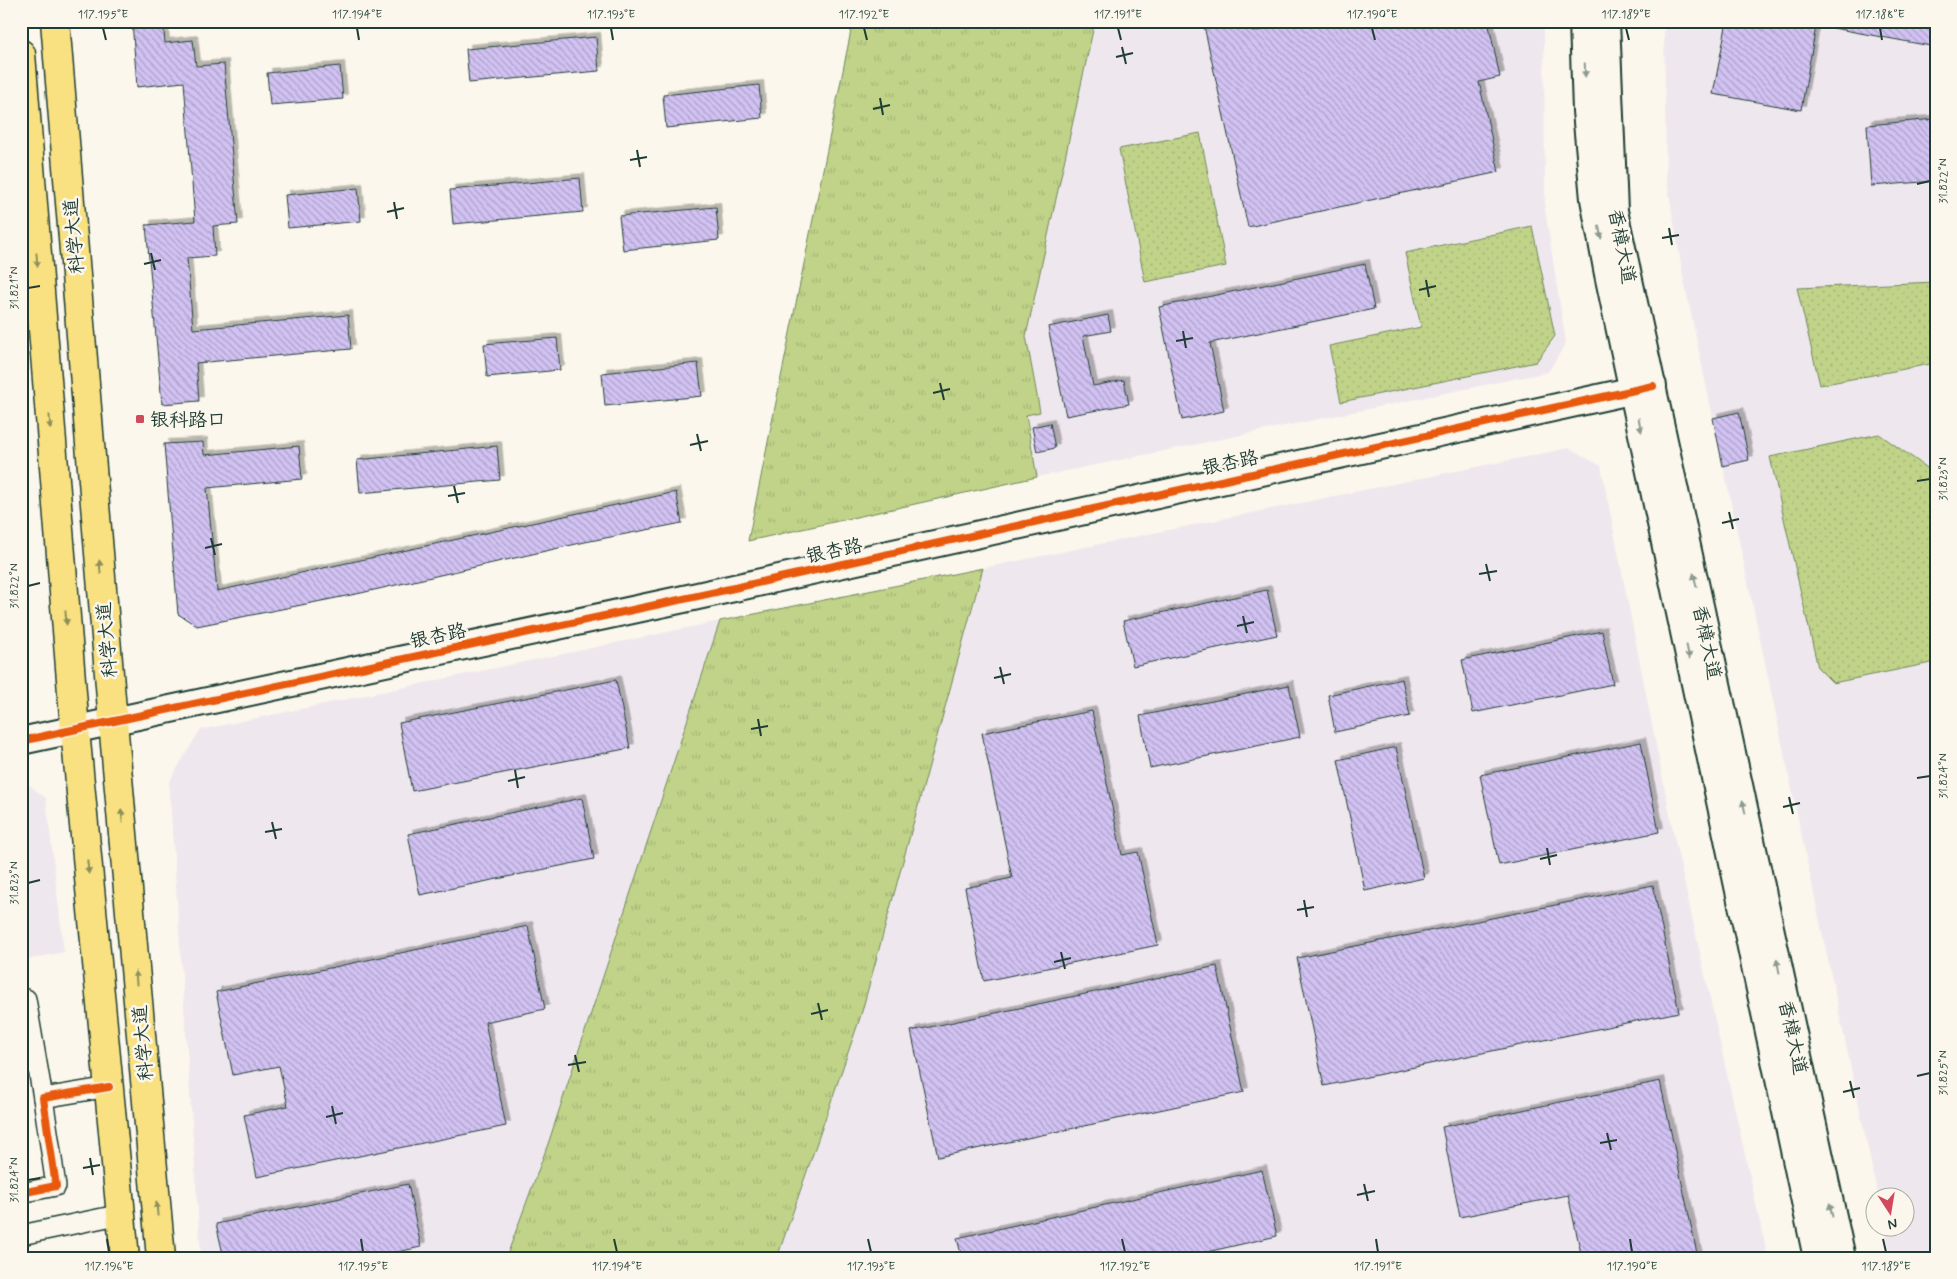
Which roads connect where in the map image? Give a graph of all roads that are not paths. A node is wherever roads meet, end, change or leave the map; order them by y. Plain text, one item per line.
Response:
1 (55, 21) edge
2 (1583, 21) edge
3 (1606, 21) edge
4 (21, 54) edge
5 (23, 99) edge
6 (1643, 388) junction
7 (113, 722) junction
8 (75, 730) junction
9 (21, 740) edge
10 (21, 1000) edge
11 (109, 1087) junction
12 (43, 1098) junction
13 (21, 1193) edge
14 (122, 1214) junction
15 (21, 1235) edge
16 (125, 1258) edge
17 (161, 1258) edge
18 (1817, 1258) edge
19 (1842, 1258) edge

7 -> 1 main road, 科学大道
2 -> 6 main road, 香樟大道
3 - 6 main road, 香樟大道
4 - 5 main road, 科学大道
5 -> 8 main road, 科学大道
6 - 7 main road, 银杏路
6 -> 18 main road, 香樟大道
19 -> 6 main road, 香樟大道
7 - 8 main road, 银杏路
17 -> 7 main road, 科学大道
8 - 9 main road, 银杏路
8 -> 11 main road, 科学大道
10 - 12 street
11 - 12 street
11 - 14 main road, 科学大道
12 - 13 street
14 - 15 street
14 - 16 main road, 科学大道

